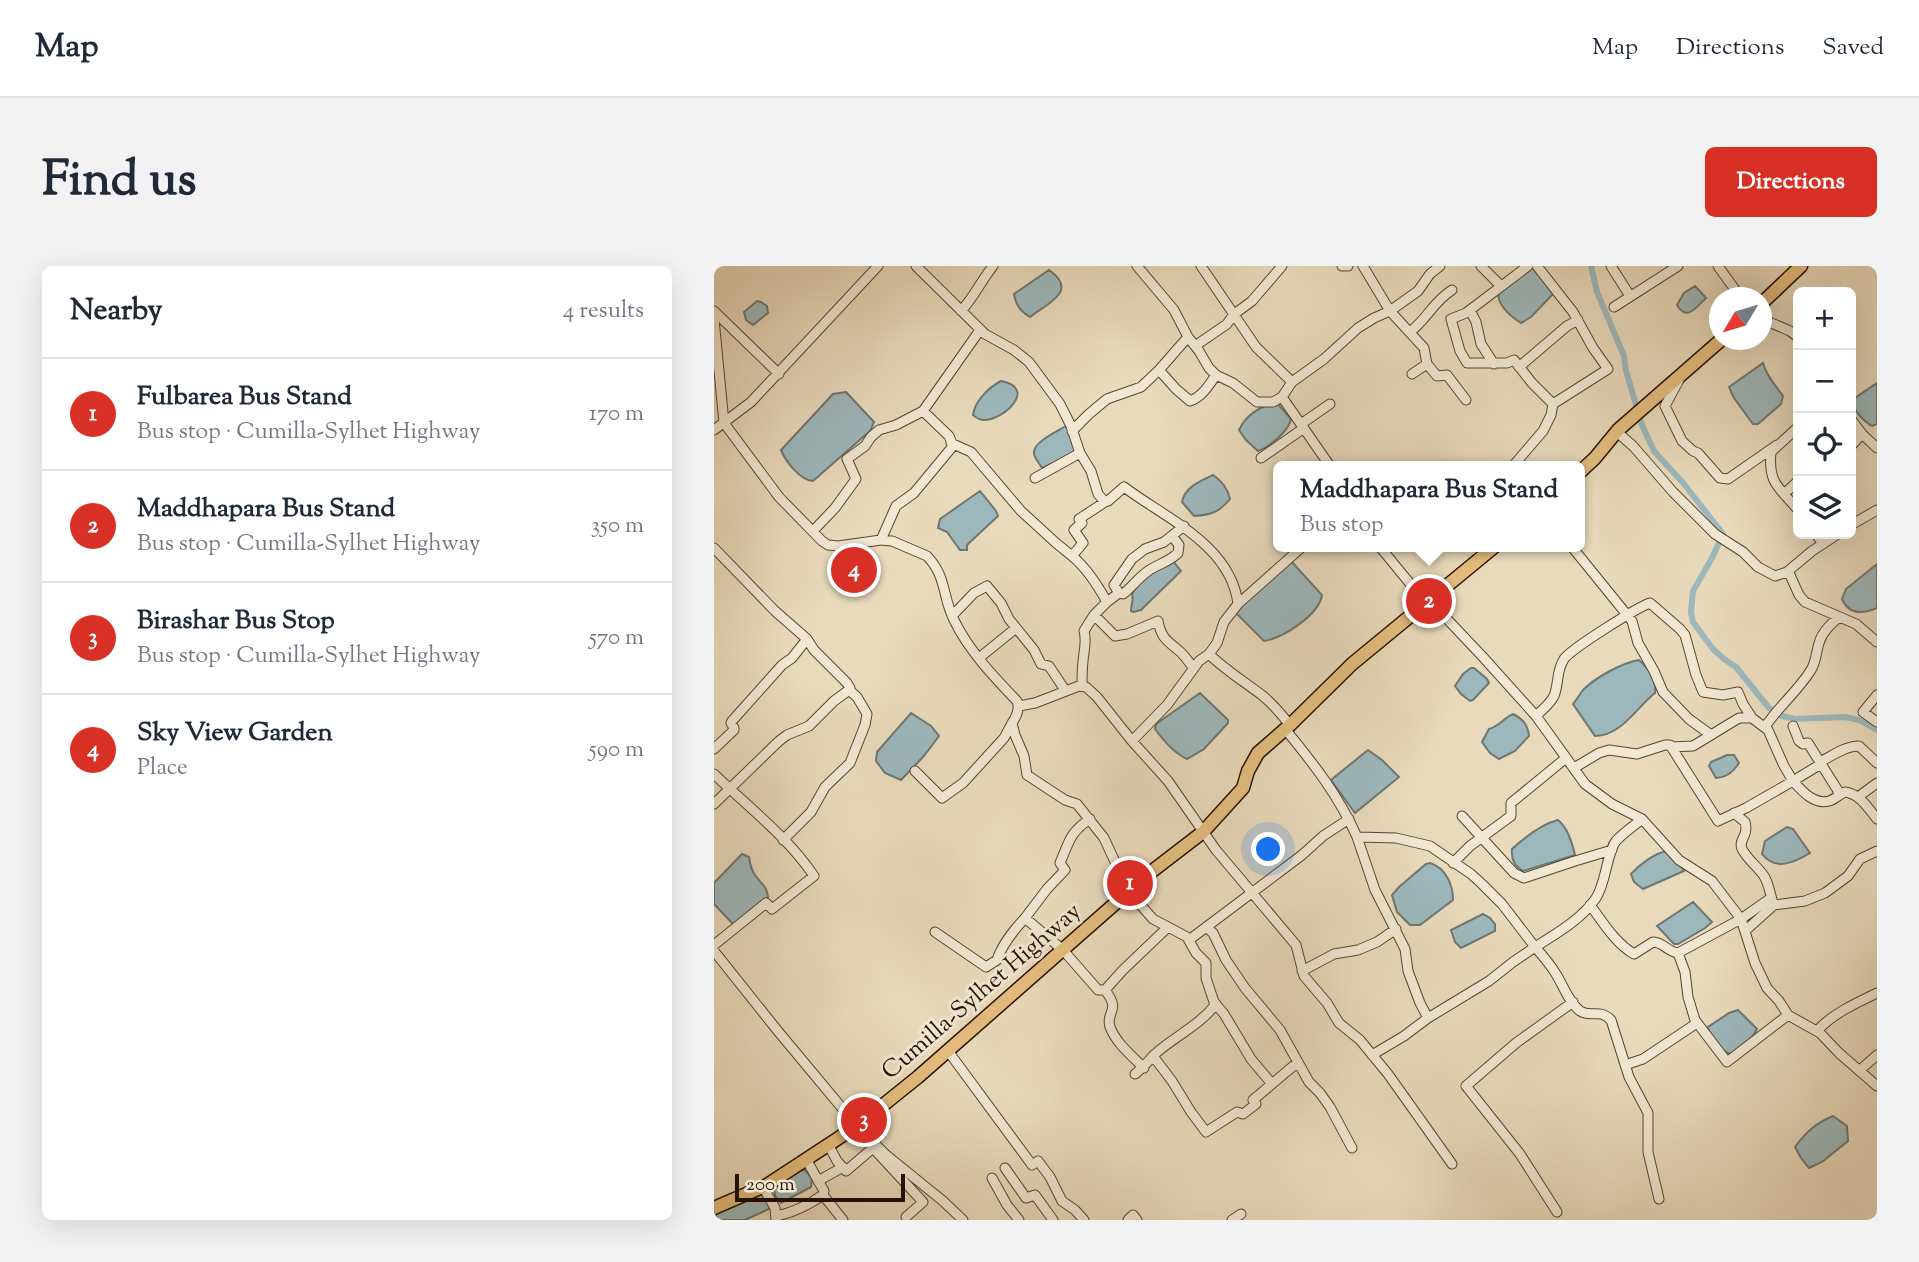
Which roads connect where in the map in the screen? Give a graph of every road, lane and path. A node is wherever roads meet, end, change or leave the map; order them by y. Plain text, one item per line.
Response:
1 (878, 266) edge
2 (916, 266) edge
3 (993, 266) edge
4 (1137, 266) edge
5 (1201, 266) edge
6 (1282, 266) edge
7 (1342, 266) edge
8 (1348, 266) edge
9 (1362, 266) edge
10 (1440, 266) edge
11 (1482, 266) edge
12 (1528, 266) edge
13 (1537, 266) edge
14 (1611, 266) edge
15 (1678, 266) edge
16 (1719, 266) edge
17 (1801, 266) edge
18 (1501, 286) junction
19 (1733, 287) edge
20 (1452, 290) dead end
21 (1772, 294) edge
22 (1630, 296) junction
23 (1614, 307) dead end
24 (1470, 310) junction
25 (714, 311) edge
26 (961, 311) junction
27 (1390, 311) junction
28 (1233, 315) junction
29 (714, 319) edge
30 (1578, 320) junction
31 (1772, 323) edge
32 (980, 330) junction
33 (1410, 332) junction
34 (1793, 333) edge
35 (1188, 337) junction
36 (1195, 346) junction
37 (1709, 350) edge
38 (1427, 364) junction
39 (1494, 364) junction
40 (1519, 367) junction
41 (1159, 370) junction
42 (779, 374) junction
43 (1412, 374) dead end
44 (1681, 374) junction
45 (1216, 375) junction
46 (1292, 382) junction
47 (1282, 397) junction
48 (1466, 400) dead end
49 (1330, 404) dead end
50 (1553, 404) junction
51 (923, 411) junction
52 (724, 423) junction
53 (1303, 426) junction
54 (1856, 426) edge
55 (714, 430) edge
56 (1072, 431) junction
57 (1618, 431) junction
58 (1793, 431) edge
59 (1862, 434) junction
60 (1856, 441) edge
61 (951, 443) junction
62 (1777, 445) junction
63 (1877, 448) edge
64 (1080, 453) junction
65 (1261, 458) dead end
66 (1327, 461) edge
67 (1518, 461) edge
68 (1585, 467) edge
69 (1035, 478) dead end
70 (1793, 486) edge
71 (1784, 494) junction
72 (1105, 502) junction
73 (1793, 504) edge
74 (1877, 510) edge
75 (1856, 522) edge
76 (1184, 526) junction
77 (813, 531) junction
78 (1172, 536) junction
79 (1820, 539) edge
80 (1830, 539) edge
81 (881, 540) junction
82 (1823, 544) junction
83 (714, 548) edge
84 (1296, 552) edge
85 (1384, 552) edge
86 (1488, 552) edge
87 (1576, 552) edge
88 (1072, 556) junction
89 (1787, 572) junction
90 (1119, 593) junction
91 (1427, 601) junction
92 (1107, 602) junction
93 (1238, 604) junction
94 (1094, 615) junction
95 (952, 616) junction
96 (1627, 616) junction
97 (1839, 617) junction
98 (1016, 628) junction
99 (807, 639) junction
100 (1877, 642) edge
101 (1209, 654) junction
102 (979, 658) junction
103 (1194, 668) junction
104 (1082, 686) junction
105 (849, 690) junction
106 (1065, 690) junction
107 (1877, 695) edge
108 (1019, 706) junction
109 (1536, 716) junction
110 (1752, 718) junction
111 (1877, 722) edge
112 (1013, 723) junction
113 (1793, 726) dead end
114 (1288, 727) junction
115 (1765, 727) junction
116 (1711, 735) junction
117 (1132, 741) junction
118 (1671, 747) junction
119 (714, 750) edge
120 (1566, 758) junction
121 (1821, 763) junction
122 (1877, 764) edge
123 (1574, 768) junction
124 (915, 771) dead end
125 (714, 774) edge
126 (1793, 781) junction
127 (1877, 783) edge
128 (730, 789) junction
129 (1840, 794) junction
130 (1857, 797) junction
131 (714, 804) edge
132 (1734, 813) junction
133 (1462, 816) dead end
134 (1090, 819) junction
135 (1349, 819) junction
136 (1642, 819) junction
137 (1877, 819) edge
138 (1203, 832) junction
139 (1357, 837) junction
140 (1481, 837) junction
141 (783, 840) junction
142 (1612, 850) junction
143 (1877, 851) edge
144 (1453, 863) junction
145 (1129, 892) junction
146 (1251, 893) junction
147 (1773, 901) junction
148 (1590, 905) junction
149 (1024, 918) junction
150 (1741, 919) junction
151 (1206, 927) junction
152 (1167, 928) junction
153 (1396, 929) junction
154 (1745, 931) junction
155 (935, 932) dead end
156 (1189, 940) junction
157 (714, 945) edge
158 (1535, 947) junction
159 (1063, 950) junction
160 (714, 951) edge
161 (1678, 953) junction
162 (1303, 971) junction
163 (1105, 990) junction
164 (1877, 993) edge
165 (1573, 1002) junction
166 (1216, 1004) junction
167 (1788, 1015) junction
168 (1428, 1018) junction
169 (1697, 1023) junction
170 (1816, 1031) junction
171 (948, 1051) junction
172 (1372, 1055) junction
173 (1877, 1055) edge
174 (1153, 1056) junction
175 (1298, 1062) junction
176 (1625, 1065) junction
177 (1860, 1070) junction
178 (1272, 1084) junction
179 (1877, 1086) edge
180 (857, 1126) junction
181 (828, 1144) junction
182 (1352, 1148) dead end
183 (806, 1159) junction
184 (1452, 1164) dead end
185 (843, 1167) junction
186 (1005, 1168) dead end
187 (992, 1178) dead end
188 (818, 1181) junction
189 (763, 1186) junction
190 (823, 1195) junction
191 (1658, 1199) dead end
192 (714, 1208) edge
193 (1557, 1212) dead end
194 (776, 1218) edge
195 (906, 1219) edge
196 (843, 1220) edge
197 (963, 1220) edge
198 (1019, 1220) edge
199 (1053, 1220) edge
200 (1084, 1220) edge
201 (1128, 1220) edge
202 (1137, 1220) edge

1 - 42 street
2 - 26 street
3 - 26 street
4 - 35 street
5 - 28 street
6 - 28 street
7 - 8 street
9 - 27 street
10 - 27 street
11 - 18 street
12 - 18 street
13 - 30 street
14 - 22 street
15 - 22 street
16 - 19 street
17 - 21 highway
18 - 24 street
20 - 33 street
22 - 23 street
24 - 39 street
24 - 39 street
25 - 42 street
26 - 32 street
27 - 33 street
27 - 46 street
28 - 36 street
28 - 46 street
29 - 52 street
30 - 40 street
30 - 50 street
31 - 34 street
32 - 51 street
32 - 56 street
33 - 38 street
35 - 36 street
35 - 41 street
36 - 45 street
37 - 44 highway
38 - 43 street
38 - 48 street
39 - 40 street
40 - 50 street
41 - 45 street
41 - 56 street
42 - 52 street
44 - 57 highway
44 - 62 street
45 - 47 street
46 - 47 street
47 - 53 street
49 - 53 street
50 - 67 street
51 - 61 street
51 - 77 street
52 - 55 street
52 - 77 street
53 - 65 street
53 - 66 street
54 - 59 street
56 - 64 street
57 - 68 highway
57 - 89 street
58 - 62 street
59 - 60 street
59 - 63 street
61 - 81 street
61 - 88 street
62 - 71 street
64 - 69 street
64 - 72 street
70 - 71 street
71 - 73 street
72 - 76 street
72 - 88 street
74 - 75 street
76 - 78 street
76 - 93 street
77 - 81 street
78 - 90 street
78 - 90 street
79 - 82 street
80 - 82 street
81 - 95 street
82 - 89 street
83 - 99 street
84 - 93 street
85 - 91 street
86 - 91 highway, Cumilla-Sylhet Highway
87 - 96 street
88 - 92 street
89 - 97 street
90 - 92 street
91 - 109 street
91 - 114 highway, Cumilla-Sylhet Highway
92 - 94 street
93 - 101 street
94 - 103 street
94 - 104 street
95 - 98 street
95 - 102 street
96 - 109 street
96 - 110 street
96 - 116 street
97 - 100 street
97 - 115 street
98 - 102 street
98 - 106 street
99 - 105 street
99 - 119 street
101 - 103 street
101 - 114 street
102 - 108 street
103 - 117 street
104 - 106 street
104 - 117 street
105 - 128 street
105 - 141 street
106 - 108 street
107 - 111 street
108 - 112 street
109 - 120 street
110 - 115 street
110 - 116 street
112 - 124 street
112 - 134 street
113 - 121 street
114 - 135 street
114 - 138 highway, Cumilla-Sylhet Highway
115 - 126 street
116 - 118 street
117 - 138 street
118 - 123 street
118 - 132 street
120 - 123 street
120 - 140 street
121 - 122 street
121 - 126 street
121 - 129 street
123 - 136 street
125 - 128 street
126 - 129 street
126 - 132 street
127 - 130 street
128 - 131 street
128 - 141 street
129 - 130 street
130 - 137 street
132 - 147 street
133 - 140 street
134 - 145 street
134 - 149 street
135 - 139 street
135 - 146 street
136 - 142 street
136 - 150 street
138 - 145 highway, Cumilla-Sylhet Highway
138 - 146 street
139 - 144 street
139 - 153 street
140 - 142 street
140 - 144 street
141 - 157 street
142 - 148 street
143 - 147 street
144 - 158 street
145 - 152 street
145 - 159 highway, Cumilla-Sylhet Highway
146 - 151 street
146 - 162 street
147 - 150 street
147 - 154 street
148 - 158 street
148 - 161 street
149 - 155 street
149 - 159 street
150 - 154 street
150 - 161 street
151 - 156 street
151 - 175 street
152 - 156 street
152 - 163 street
153 - 162 street
153 - 168 street
154 - 167 street
156 - 166 street
158 - 165 street
158 - 168 street
159 - 163 street
159 - 171 highway, Cumilla-Sylhet Highway
160 - 180 street
161 - 169 street
162 - 172 street
163 - 174 street
164 - 170 street
165 - 176 street
165 - 193 street
166 - 174 street
166 - 178 street
167 - 169 street
167 - 170 street
168 - 172 street
169 - 176 street
170 - 177 street
171 - 180 highway, Cumilla-Sylhet Highway
171 - 200 street
172 - 184 street
173 - 177 street
174 - 178 street
175 - 178 street
175 - 182 street
176 - 191 street
177 - 179 street
180 - 181 highway, Cumilla-Sylhet Highway
180 - 197 street
181 - 183 highway, Cumilla-Sylhet Highway
181 - 185 street
183 - 188 street
183 - 189 highway, Cumilla-Sylhet Highway
185 - 188 street
185 - 195 street
186 - 199 street
187 - 198 street
188 - 190 street
189 - 192 highway, Cumilla-Sylhet Highway
189 - 194 street
190 - 194 street
190 - 196 street
201 - 202 street

